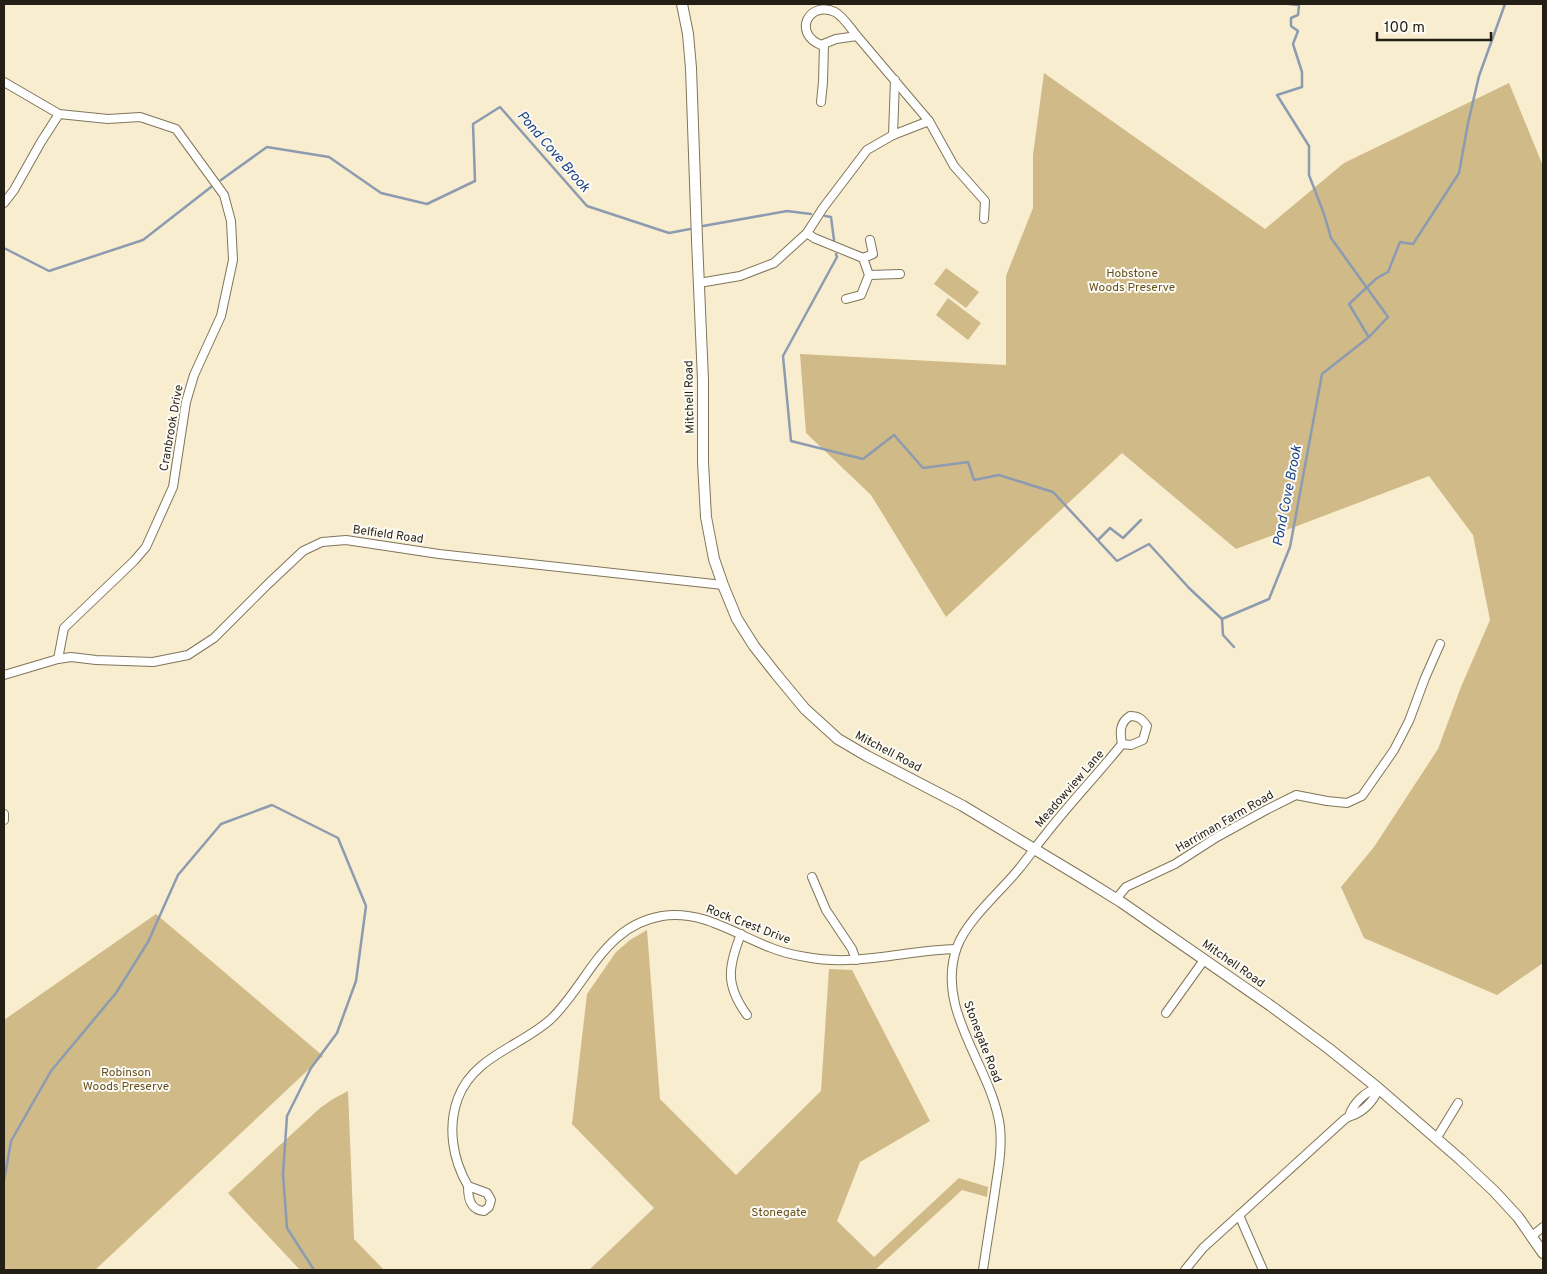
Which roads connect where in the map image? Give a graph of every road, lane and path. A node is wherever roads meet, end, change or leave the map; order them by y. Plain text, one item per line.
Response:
1 (682, 4) edge
2 (857, 36) junction
3 (824, 44) junction
4 (895, 80) junction
5 (4, 82) edge
6 (821, 102) dead end
7 (59, 114) junction
8 (929, 120) junction
9 (893, 135) junction
10 (4, 203) edge
11 (984, 220) dead end
12 (807, 233) junction
13 (870, 240) dead end
14 (863, 258) junction
15 (900, 274) dead end
16 (869, 275) junction
17 (699, 283) junction
18 (846, 299) dead end
19 (723, 585) junction
20 (1440, 644) dead end
21 (58, 659) junction
22 (4, 675) edge
23 (1122, 744) dead end
24 (4, 814) edge
25 (4, 820) edge
26 (1035, 848) junction
27 (812, 877) dead end
28 (1116, 899) junction
29 (741, 934) junction
30 (956, 949) junction
31 (856, 960) junction
32 (1204, 960) junction
33 (1166, 1013) dead end
34 (748, 1015) dead end
35 (1378, 1088) junction
36 (1458, 1103) dead end
37 (1436, 1139) junction
38 (468, 1186) dead end
39 (1239, 1215) junction
40 (1543, 1227) edge
41 (1532, 1236) junction
42 (1543, 1253) edge
43 (983, 1270) edge
44 (1185, 1270) edge
45 (1263, 1270) edge

1 - 17 street, Mitchell Road
2 - 3 street
2 - 3 street
2 - 4 street
3 - 6 street
4 - 8 street
4 - 9 street
5 - 7 street, Cranbrook Drive
7 - 10 street
7 - 21 street, Cranbrook Drive
8 - 9 street
8 - 11 street
9 - 12 street
12 - 14 street
12 - 17 street
13 - 14 street
14 - 16 street
15 - 16 street
16 - 18 street
17 - 19 street, Mitchell Road
19 - 21 street, Belfield Road
19 - 26 street, Mitchell Road
20 - 28 street, Harriman Farm Road
21 - 22 street, Belfield Road
23 - 26 street, Meadowview Lane
24 - 25 street
26 - 28 street, Mitchell Road
26 - 30 street, Stonegate Road
27 - 31 street
28 - 32 street, Mitchell Road
29 - 31 street, Rock Crest Drive
29 - 34 street
29 - 38 street, Rock Crest Drive
30 - 31 street, Rock Crest Drive
30 - 43 street, Stonegate Road
32 - 33 street
32 - 35 street, Mitchell Road
35 - 37 street, Mitchell Road
35 - 39 street
36 - 37 street
37 - 41 street, Mitchell Road
39 - 44 street
39 - 45 street
40 - 41 street
41 - 42 street, Mitchell Road

